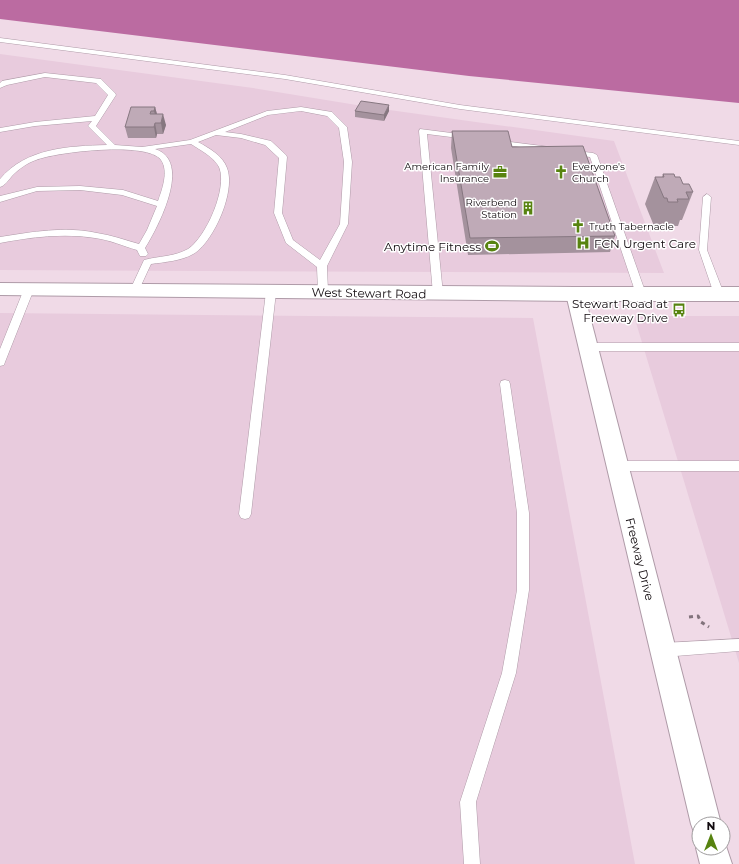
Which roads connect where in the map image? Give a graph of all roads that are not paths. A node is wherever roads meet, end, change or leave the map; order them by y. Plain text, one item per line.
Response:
1 (0, 40) edge
2 (0, 86) edge
3 (97, 118) junction
4 (0, 130) edge
5 (215, 133) junction
6 (477, 139) edge
7 (493, 141) edge
8 (192, 142) junction
9 (739, 143) edge
10 (114, 148) junction
11 (141, 149) junction
12 (0, 185) edge
13 (707, 197) dead end
14 (0, 199) edge
15 (161, 205) junction
16 (0, 240) edge
17 (140, 248) junction
18 (146, 262) junction
19 (322, 266) junction
20 (0, 289) edge
21 (29, 289) junction
22 (135, 290) junction
23 (271, 292) junction
24 (323, 292) junction
25 (438, 294) junction
26 (575, 294) junction
27 (641, 294) junction
28 (720, 294) junction
29 (739, 294) edge
30 (587, 347) junction
31 (739, 347) edge
32 (0, 362) edge
33 (505, 384) dead end
34 (617, 466) junction
35 (738, 469) edge
36 (246, 514) dead end
37 (739, 646) edge
38 (663, 650) junction
39 (704, 816) edge
40 (472, 864) edge

1 - 9 lane
2 - 3 lane
3 - 4 lane
3 - 10 lane
5 - 8 lane
5 - 19 lane
5 - 19 lane
6 - 25 lane
7 - 27 lane
8 - 11 lane
8 - 18 lane
10 - 11 lane
10 - 12 lane
11 - 15 lane
13 - 28 lane
14 - 15 lane
15 - 17 lane
16 - 17 lane
17 - 18 lane
18 - 22 lane
19 - 24 lane
20 - 21 street, West Stewart Road
21 - 22 street, West Stewart Road
21 - 32 lane
22 - 23 street, West Stewart Road
23 - 24 street, West Stewart Road
23 - 36 lane
24 - 25 street, West Stewart Road
25 - 26 street, West Stewart Road
26 - 27 street, West Stewart Road
26 - 30 street, Freeway Drive
27 - 28 street, West Stewart Road
28 - 29 street, West Stewart Road
30 - 31 lane
30 - 34 street, Freeway Drive
33 - 40 lane
34 - 35 lane
34 - 38 street, Freeway Drive
37 - 38 lane
38 - 39 street, Freeway Drive

